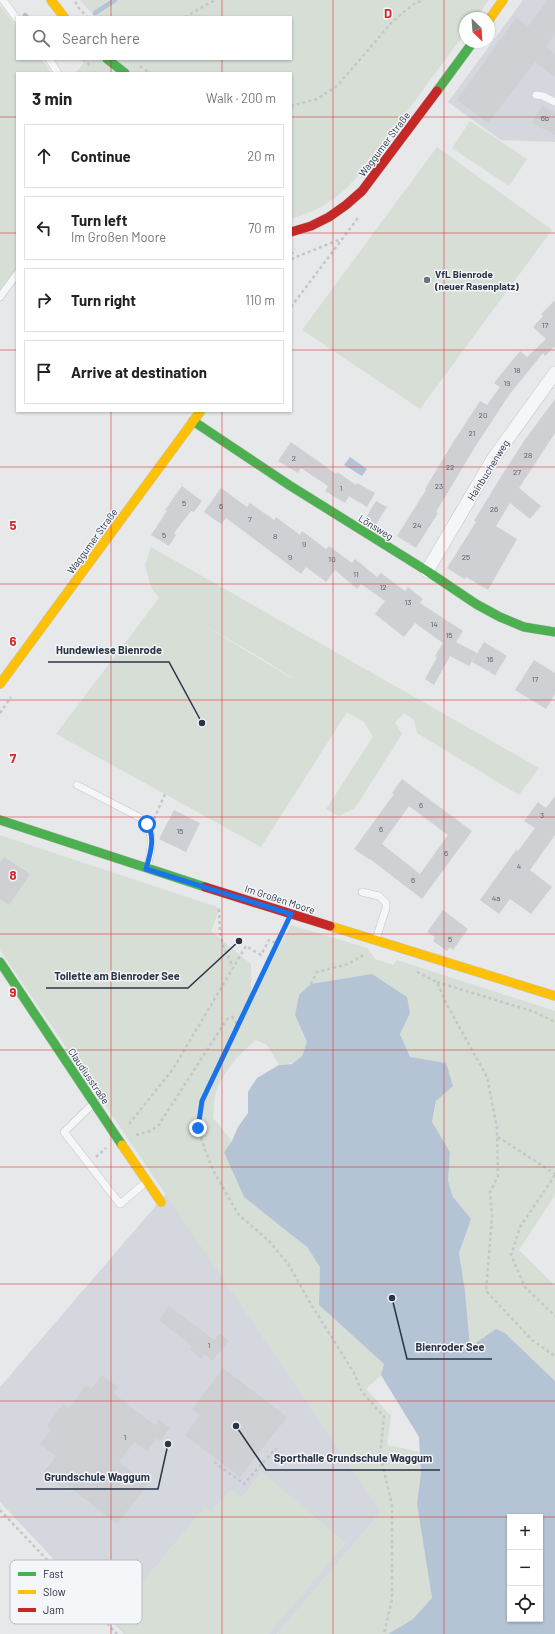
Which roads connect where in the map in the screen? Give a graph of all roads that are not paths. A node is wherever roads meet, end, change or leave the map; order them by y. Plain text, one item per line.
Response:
1 (3, 0) edge
2 (51, 0) edge
3 (503, 0) edge
4 (495, 12) edge
5 (63, 16) edge
6 (16, 18) edge
7 (469, 48) edge
8 (50, 60) edge
9 (108, 60) edge
10 (57, 72) edge
11 (124, 72) edge
12 (536, 95) dead end
13 (555, 102) edge
14 (292, 232) edge
15 (16, 275) edge
16 (0, 297) edge
17 (555, 373) edge
18 (200, 412) edge
19 (193, 422) junction
20 (427, 571) junction
21 (555, 632) edge
22 (0, 684) edge
23 (77, 785) dead end
24 (0, 820) edge
25 (146, 869) junction
26 (362, 892) dead end
27 (376, 941) junction
28 (0, 962) edge
29 (555, 996) edge
30 (94, 1103) junction
31 (147, 1182) junction
32 (161, 1202) dead end

1 - 6 lane
2 - 5 street
3 - 4 street
7 - 14 street, Waggumer Straße
8 - 10 lane
9 - 11 street
12 - 13 lane
15 - 16 lane
17 - 20 street, Hainbuchenweg
18 - 19 street, Waggumer Straße
19 - 20 street, Lönsweg
19 - 22 street, Waggumer Straße
20 - 21 street, Lönsweg
23 - 25 lane
24 - 25 street, Im Großen Moore
25 - 27 street, Im Großen Moore
26 - 27 lane
27 - 29 street, Im Großen Moore
28 - 30 street, Claudiusstraße
30 - 31 street, Claudiusstraße
30 - 31 lane
31 - 32 street, Claudiusstraße

